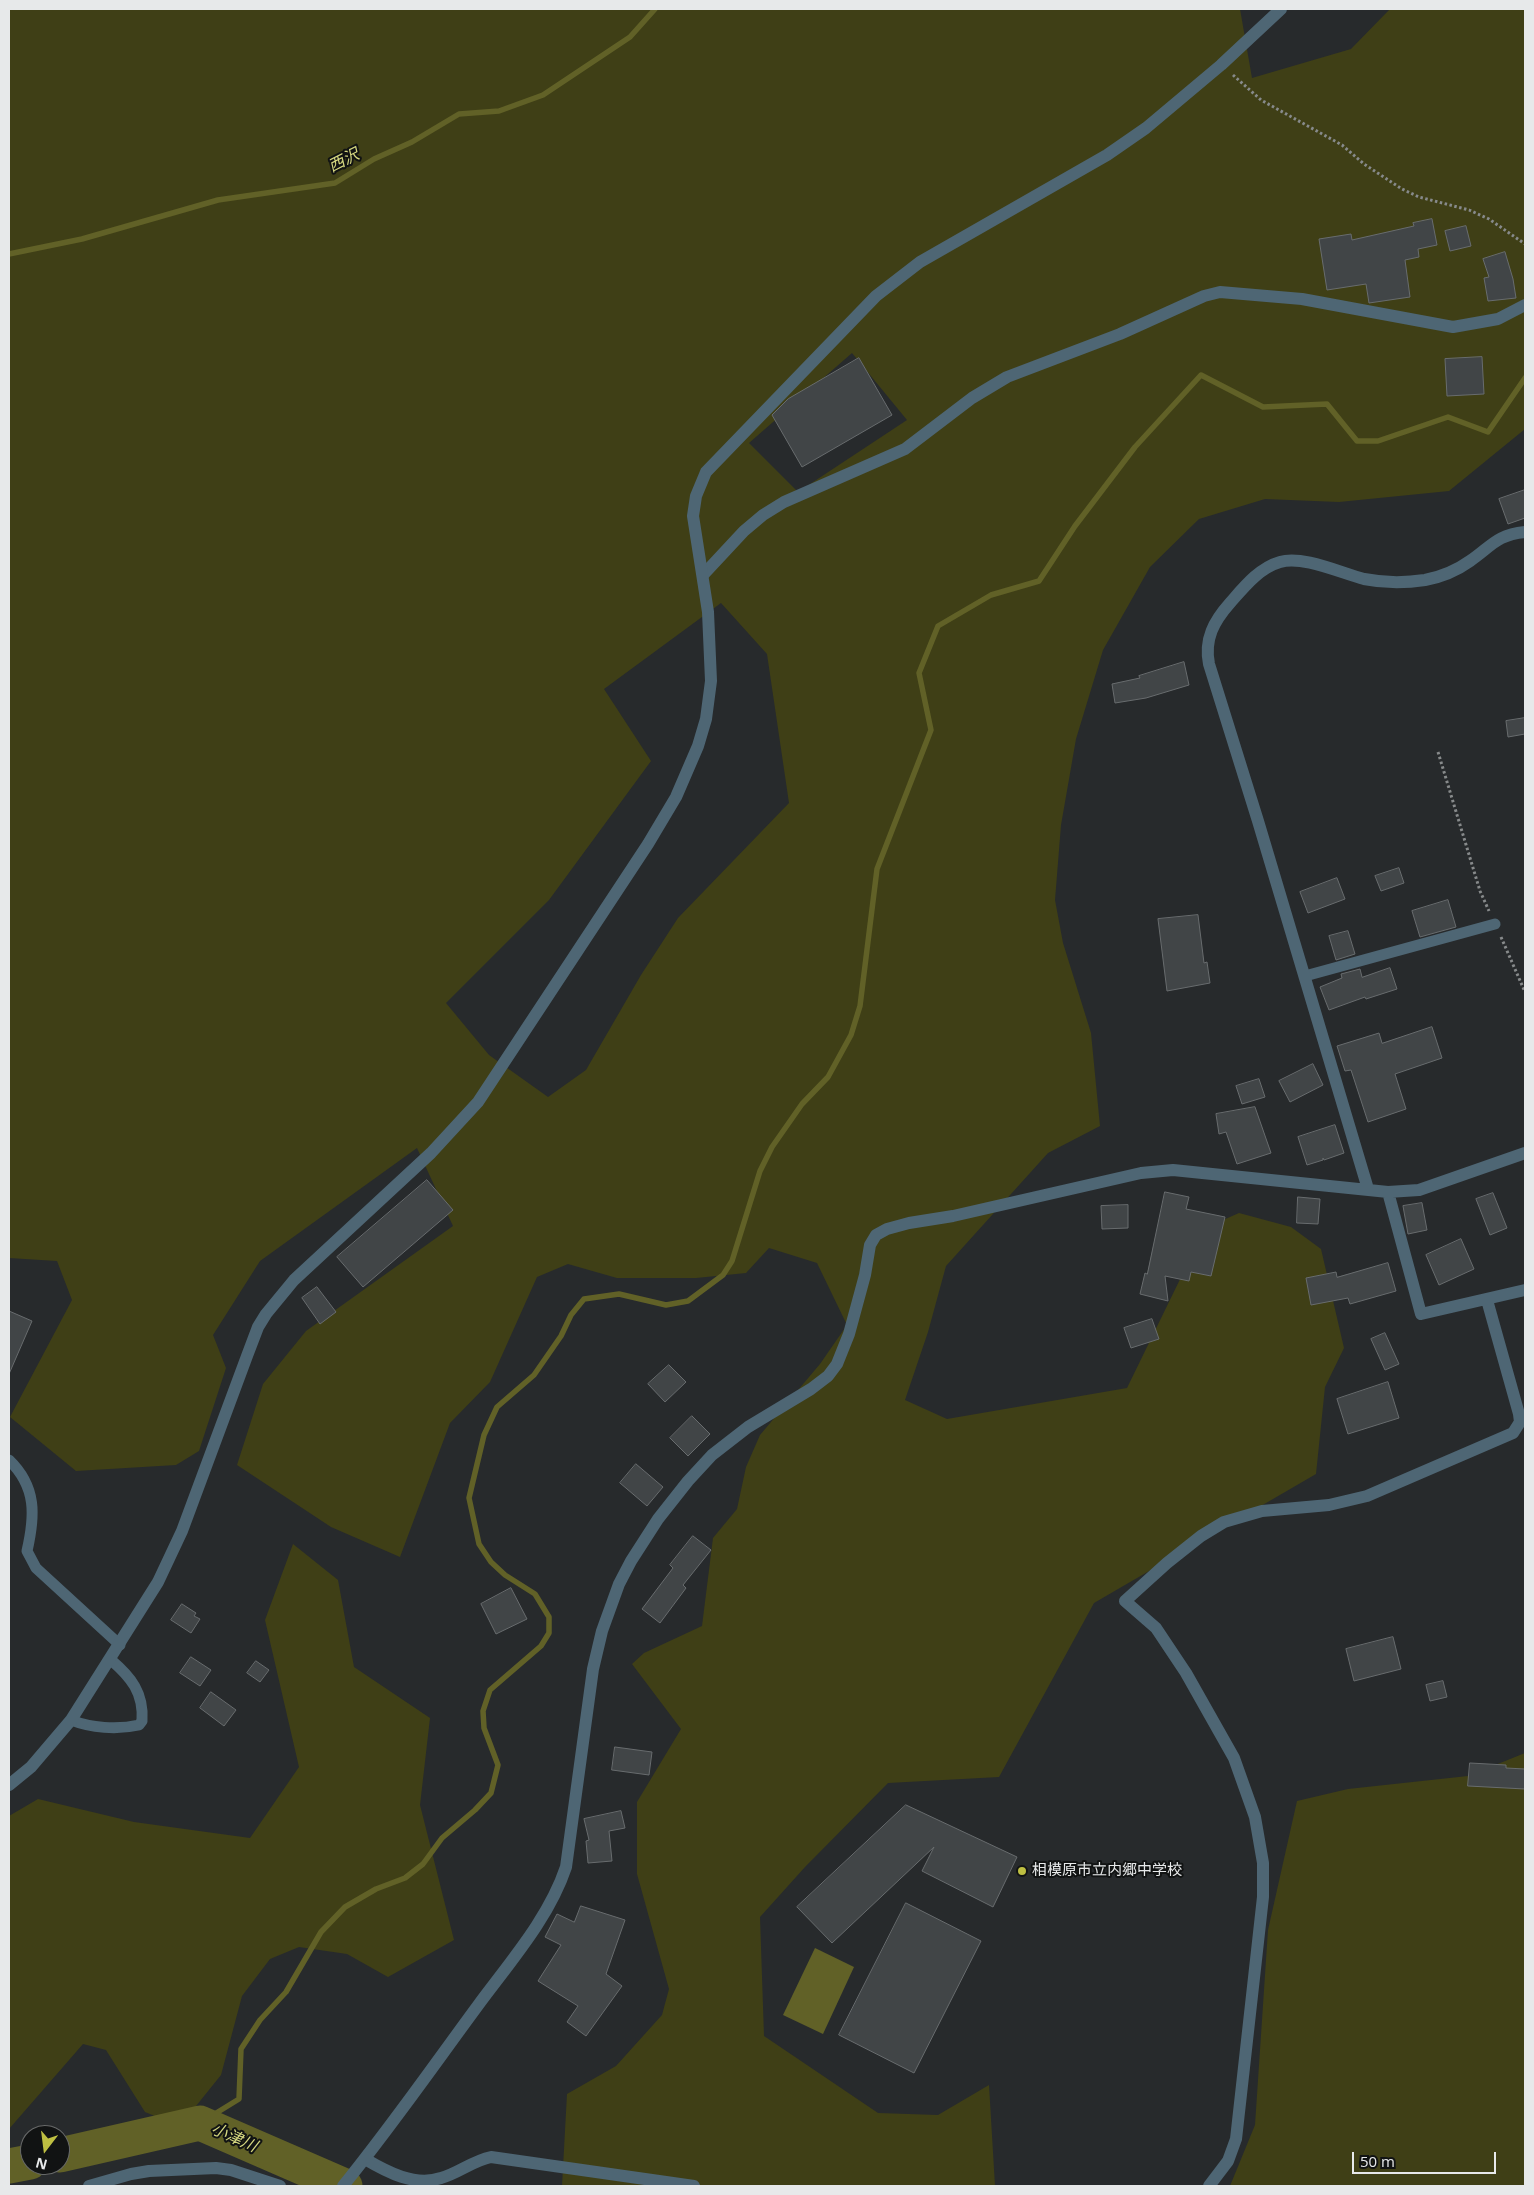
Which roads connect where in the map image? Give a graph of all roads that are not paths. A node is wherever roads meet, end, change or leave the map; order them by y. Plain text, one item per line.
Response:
1 (1281, 9) edge
2 (1525, 305) edge
3 (1525, 532) edge
4 (703, 575) junction
5 (1495, 924) road end
6 (1305, 976) junction
7 (1525, 1154) edge
8 (1368, 1190) junction
9 (1388, 1192) junction
10 (1525, 1290) edge
11 (1487, 1300) junction
12 (9, 1460) edge
13 (120, 1645) junction
14 (111, 1660) junction
15 (71, 1720) junction
16 (9, 1785) edge
17 (365, 2159) junction
18 (89, 2186) edge
19 (280, 2186) edge
20 (343, 2186) edge
21 (694, 2186) edge
22 (1209, 2186) edge

1 - 4 street
2 - 4 street
3 - 6 street
4 - 13 street
5 - 6 lane
6 - 8 street
7 - 9 street
8 - 9 street
8 - 17 street
9 - 11 street
10 - 11 street
11 - 22 street
12 - 13 lane
13 - 14 street
14 - 15 street
14 - 15 lane
15 - 16 street
17 - 20 street
17 - 21 street
18 - 19 street

